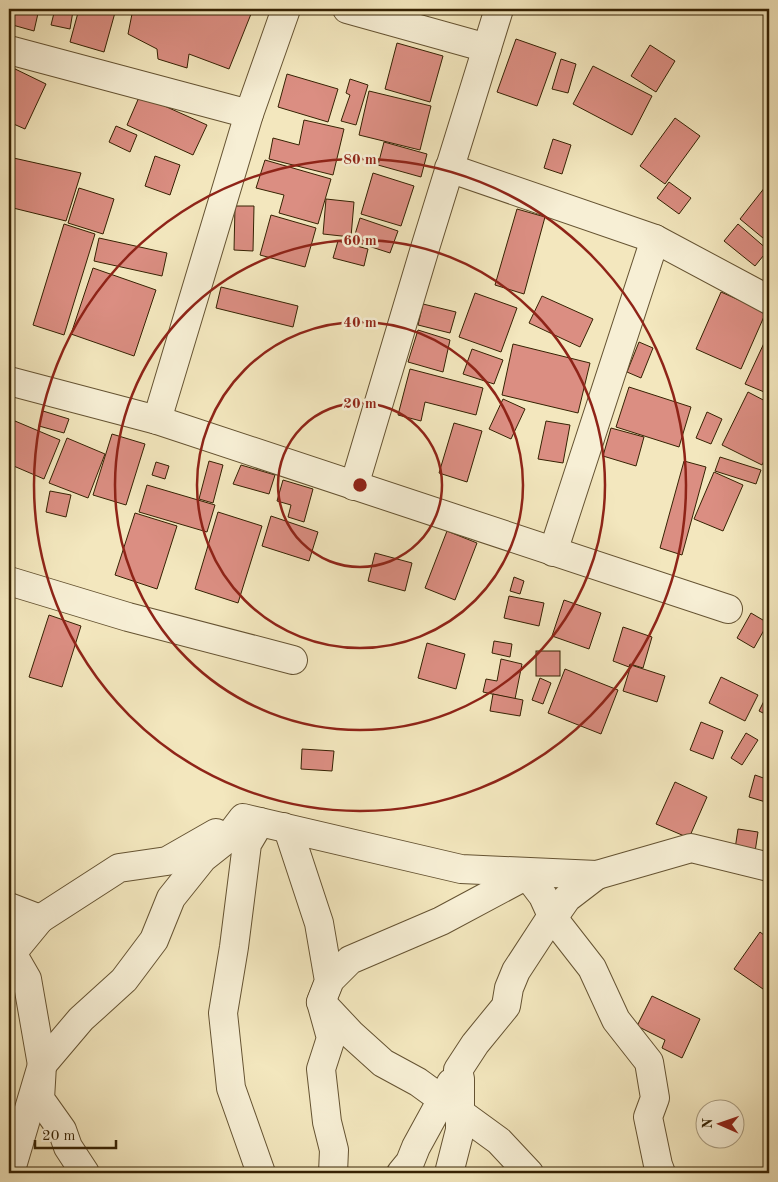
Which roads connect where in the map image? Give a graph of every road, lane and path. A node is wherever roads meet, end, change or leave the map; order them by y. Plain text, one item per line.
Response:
1 (286, 9) edge
2 (347, 9) edge
3 (499, 9) edge
4 (488, 48) junction
5 (9, 50) edge
6 (249, 114) junction
7 (449, 168) junction
8 (655, 239) junction
9 (769, 300) edge
10 (9, 381) edge
11 (157, 420) junction
12 (354, 486) junction
13 (553, 552) junction
14 (9, 581) edge
15 (728, 609) dead end
16 (293, 660) dead end
17 (259, 826) junction
18 (769, 868) edge
19 (597, 875) junction
20 (9, 907) edge
21 (553, 918) junction
22 (40, 919) junction
23 (9, 942) edge
24 (321, 1002) junction
25 (42, 1065) junction
26 (450, 1105) junction
27 (10, 1173) edge
28 (85, 1173) edge
29 (261, 1173) edge
30 (333, 1173) edge
31 (401, 1173) edge
32 (449, 1173) edge
33 (529, 1173) edge
34 (661, 1173) edge

1 - 6 street
2 - 4 street
3 - 4 street
4 - 7 street
5 - 6 street
6 - 11 street
7 - 8 street
7 - 12 street
8 - 9 street
8 - 13 street
10 - 11 street
11 - 12 street
12 - 13 street
13 - 15 street
14 - 16 street
17 - 19 street
17 - 22 street
17 - 24 street
17 - 25 street
17 - 29 street
18 - 19 street
19 - 21 street
20 - 22 street
21 - 24 street
21 - 26 street
21 - 34 street
22 - 23 street
22 - 25 street
24 - 26 street
24 - 30 street
25 - 27 street
25 - 28 street
26 - 31 street
26 - 32 street
26 - 33 street

